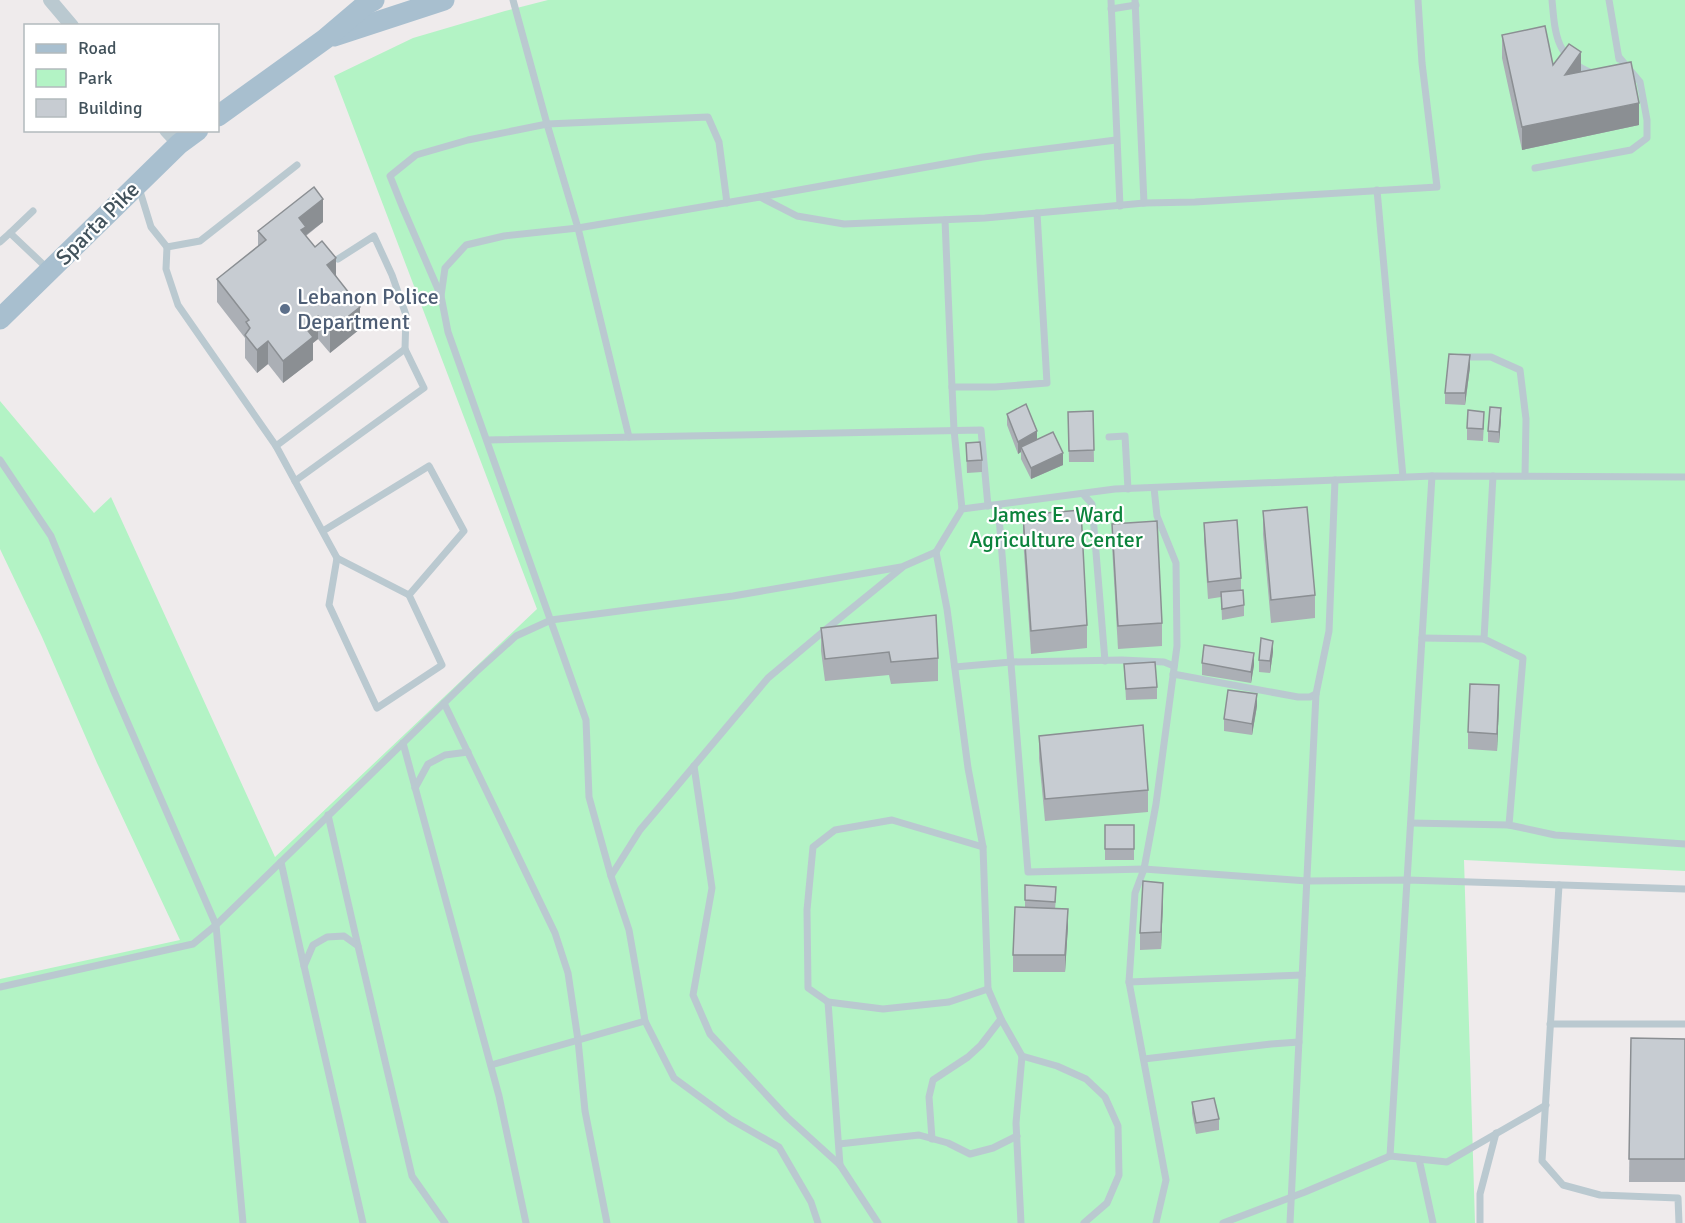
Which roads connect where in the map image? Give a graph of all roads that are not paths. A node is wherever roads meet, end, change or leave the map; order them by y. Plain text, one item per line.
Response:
1 (50, 0) edge
2 (374, 0) edge
3 (444, 0) edge
4 (513, 0) edge
5 (1111, 0) edge
6 (1418, 0) edge
7 (1552, 0) edge
8 (1609, 0) edge
9 (1136, 3) edge
10 (1111, 9) junction
11 (70, 24) edge
12 (325, 39) junction
13 (1601, 75) edge
14 (219, 115) edge
15 (547, 124) junction
16 (191, 132) edge
17 (172, 137) edge
18 (1116, 140) junction
19 (297, 165) dead end
20 (1535, 168) dead end
21 (138, 183) junction
22 (1377, 190) junction
23 (760, 197) junction
24 (727, 203) junction
25 (1144, 203) junction
26 (1120, 206) junction
27 (33, 211) dead end
28 (1037, 213) junction
29 (945, 220) junction
30 (578, 228) junction
31 (10, 233) junction
32 (0, 242) edge
33 (167, 247) junction
34 (338, 259) edge
35 (50, 270) junction
36 (441, 296) junction
37 (0, 319) edge
38 (405, 349) junction
39 (1453, 357) edge
40 (952, 387) junction
41 (954, 430) junction
42 (629, 437) junction
43 (1109, 437) dead end
44 (487, 440) junction
45 (276, 446) junction
46 (0, 460) edge
47 (1432, 476) junction
48 (1493, 476) junction
49 (1403, 477) junction
50 (1525, 477) junction
51 (1685, 477) edge
52 (1335, 480) junction
53 (295, 481) junction
54 (1154, 488) junction
55 (1128, 489) junction
56 (1083, 494) junction
57 (998, 505) junction
58 (988, 506) junction
59 (962, 509) junction
60 (323, 531) junction
61 (936, 552) junction
62 (338, 558) junction
63 (904, 566) junction
64 (409, 595) junction
65 (551, 620) junction
66 (1422, 638) junction
67 (1484, 639) junction
68 (1105, 661) junction
69 (1011, 662) junction
70 (1174, 666) junction
71 (955, 667) junction
72 (1173, 674) junction
73 (1316, 694) junction
74 (444, 703) junction
75 (403, 743) junction
76 (468, 752) junction
77 (693, 766) junction
78 (415, 788) junction
79 (328, 815) junction
80 (1411, 823) junction
81 (1509, 825) junction
82 (1685, 844) edge
83 (983, 847) junction
84 (281, 862) junction
85 (1144, 869) junction
86 (611, 876) junction
87 (1407, 880) junction
88 (1306, 881) junction
89 (1559, 885) junction
90 (1685, 889) edge
91 (216, 925) junction
92 (358, 946) junction
93 (304, 966) junction
94 (1302, 975) junction
95 (1129, 982) junction
96 (0, 987) edge
97 (988, 989) junction
98 (828, 1002) junction
99 (1001, 1019) junction
100 (645, 1021) junction
101 (1550, 1024) junction
102 (1685, 1024) edge
103 (578, 1040) junction
104 (1299, 1042) junction
105 (1022, 1056) junction
106 (1144, 1059) junction
107 (491, 1065) junction
108 (1545, 1105) junction
109 (1496, 1133) junction
110 (1017, 1136) junction
111 (932, 1139) junction
112 (839, 1144) junction
113 (1390, 1156) junction
114 (1419, 1159) junction
115 (840, 1165) junction
116 (1292, 1197) junction
117 (243, 1223) edge
118 (363, 1223) edge
119 (445, 1223) edge
120 (526, 1223) edge
121 (607, 1223) edge
122 (818, 1223) edge
123 (878, 1223) edge
124 (1021, 1223) edge
125 (1084, 1223) edge
126 (1156, 1223) edge
127 (1223, 1223) edge
128 (1290, 1223) edge
129 (1433, 1223) edge
130 (1480, 1223) edge
131 (1679, 1223) edge

1 - 11 street
2 - 12 main road
3 - 12 main road
4 - 15 lane
5 - 10 lane
6 - 22 lane
7 - 13 lane
8 - 20 lane
9 - 10 lane
9 - 25 lane
10 - 18 lane
12 - 14 main road
15 - 24 lane
15 - 30 lane
15 - 36 lane
16 - 17 main road, Sparta Pike
17 - 21 main road, Sparta Pike
18 - 23 lane
18 - 26 lane
19 - 33 lane
21 - 33 lane
21 - 35 main road, Sparta Pike
22 - 25 lane
22 - 49 lane
23 - 24 lane
23 - 29 lane
24 - 30 lane
25 - 26 lane
26 - 28 lane
27 - 31 lane
28 - 29 lane
28 - 40 lane
29 - 40 lane
30 - 36 lane
30 - 42 lane
31 - 32 lane
31 - 35 lane
33 - 45 lane
34 - 38 lane
35 - 37 main road, Sparta Pike
36 - 44 lane
38 - 45 lane
38 - 53 lane
39 - 50 lane
40 - 41 lane
41 - 42 lane
41 - 58 lane
41 - 59 lane
42 - 44 lane
43 - 55 lane
44 - 65 lane
45 - 53 lane
46 - 91 lane
47 - 48 lane
47 - 49 lane
47 - 66 lane
48 - 50 lane
48 - 67 lane
49 - 52 lane
50 - 51 lane
52 - 54 lane
52 - 73 lane
53 - 60 lane
54 - 55 lane
54 - 70 lane
55 - 56 lane
56 - 57 lane
56 - 68 lane
57 - 58 lane
57 - 69 lane
58 - 59 lane
59 - 61 lane
60 - 62 lane
60 - 64 lane
61 - 63 lane
61 - 71 lane
62 - 64 lane
62 - 64 lane
63 - 65 lane
63 - 77 lane
65 - 74 lane
65 - 86 lane
66 - 67 lane
66 - 80 lane
67 - 81 lane
68 - 69 lane
68 - 70 lane
69 - 71 lane
69 - 85 lane
70 - 72 lane
71 - 83 lane
72 - 73 lane
72 - 85 lane
73 - 88 lane
74 - 75 lane
74 - 76 lane
75 - 78 lane
75 - 79 lane
76 - 78 lane
76 - 103 lane
77 - 86 lane
77 - 115 lane
78 - 107 lane
79 - 84 lane
79 - 92 lane
80 - 81 lane
80 - 87 lane
81 - 82 lane
83 - 97 lane
83 - 98 lane
84 - 91 lane
84 - 93 lane
85 - 88 lane
85 - 95 lane
86 - 100 lane
87 - 88 lane
87 - 89 lane
87 - 113 lane
88 - 94 lane
89 - 90 lane
89 - 101 lane
91 - 96 lane
91 - 117 lane
92 - 93 lane
92 - 119 lane
93 - 118 lane
94 - 95 lane
94 - 104 lane
95 - 106 lane
97 - 98 lane
97 - 99 lane
98 - 112 lane
99 - 105 lane
99 - 111 lane
100 - 103 lane
100 - 122 lane
101 - 102 lane
101 - 108 lane
103 - 107 lane
103 - 121 lane
104 - 106 lane
104 - 116 lane
105 - 110 lane
105 - 125 lane
106 - 126 lane
107 - 120 lane
108 - 109 lane
108 - 131 lane
109 - 114 lane
109 - 130 lane
110 - 111 lane
110 - 124 lane
111 - 112 lane
112 - 115 lane
113 - 114 lane
113 - 116 lane
114 - 129 lane
115 - 123 lane
116 - 127 lane
116 - 128 lane

